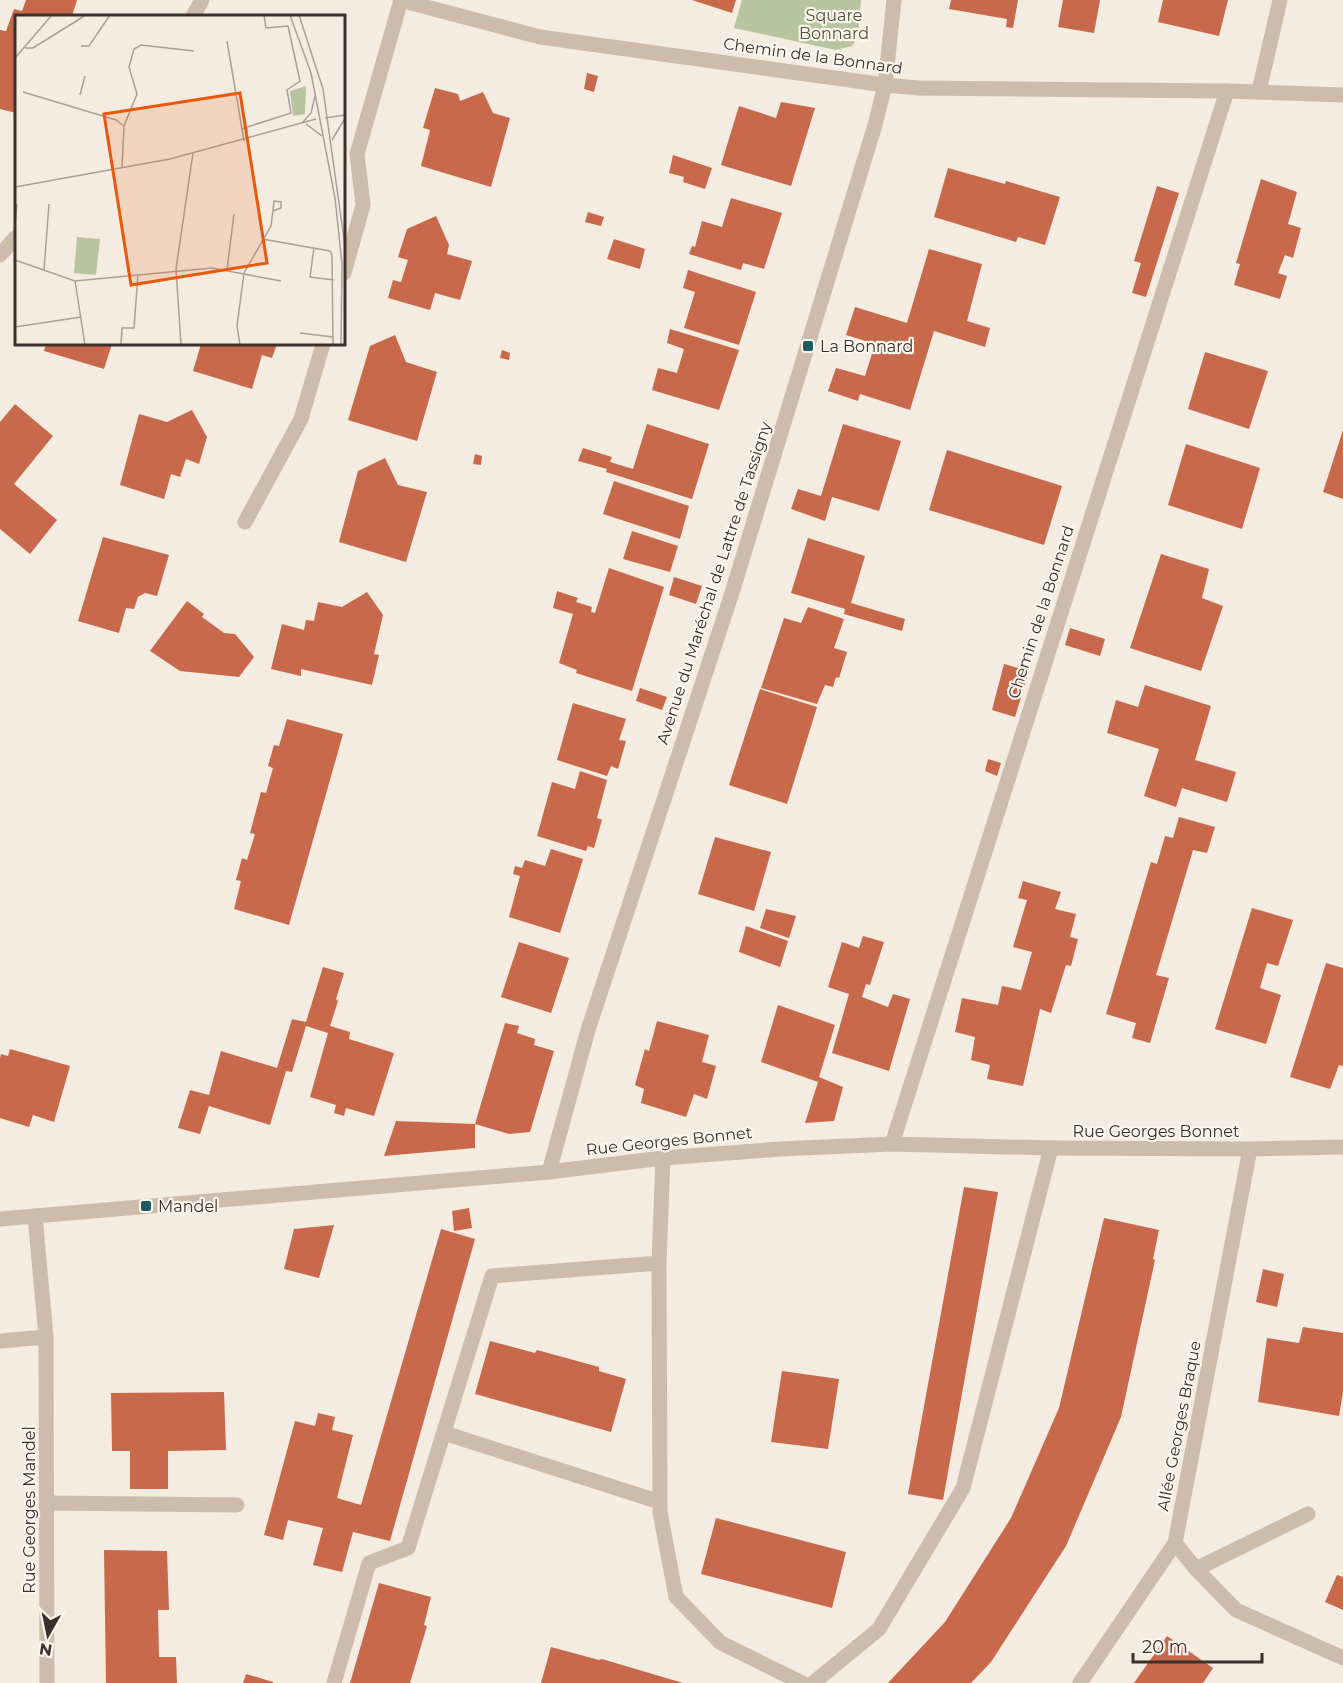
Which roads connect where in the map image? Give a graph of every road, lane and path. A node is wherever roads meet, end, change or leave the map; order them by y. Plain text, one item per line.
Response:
1 (202, 0) edge
2 (401, 0) edge
3 (894, 0) edge
4 (1280, 0) edge
5 (194, 15) edge
6 (885, 85) junction
7 (1227, 91) junction
8 (1259, 91) junction
9 (1343, 95) edge
10 (10, 239) edge
11 (0, 255) edge
12 (345, 269) edge
13 (323, 345) edge
14 (245, 522) dead end
15 (892, 1144) junction
16 (1051, 1148) junction
17 (1343, 1148) edge
18 (1250, 1149) junction
19 (663, 1158) junction
20 (549, 1172) junction
21 (36, 1216) junction
22 (0, 1219) edge
23 (659, 1263) junction
24 (46, 1337) junction
25 (0, 1341) edge
26 (444, 1433) junction
27 (660, 1502) junction
28 (47, 1503) junction
29 (237, 1505) dead end
30 (1308, 1514) dead end
31 (1175, 1543) junction
32 (1196, 1569) junction
33 (1343, 1658) edge
34 (47, 1683) edge
35 (334, 1683) edge
36 (802, 1683) edge
37 (813, 1683) edge
38 (1080, 1683) edge

1 - 5 street
2 - 6 street, Chemin de la Bonnard
2 - 12 street
3 - 6 street, Avenue du Maréchal de Lattre de Tassigny
4 - 8 street
6 - 7 street, Chemin de la Bonnard
6 - 20 street, Avenue du Maréchal de Lattre de Tassigny
7 - 8 street, Chemin de la Bonnard
7 - 15 street, Chemin de la Bonnard
8 - 9 street, Chemin de la Bonnard
10 - 11 street
13 - 14 street
15 - 16 street, Rue Georges Bonnet
15 - 19 street, Rue Georges Bonnet
16 - 18 street, Rue Georges Bonnet
16 - 37 street
17 - 18 street, Rue Georges Bonnet
18 - 31 street, Allée Georges Braque
19 - 20 street, Rue Georges Bonnet
19 - 23 street
20 - 21 street, Rue Georges Bonnet
21 - 22 street, Rue Georges Bonnet
21 - 24 street, Rue Georges Mandel
23 - 26 street
23 - 27 street
24 - 25 street
24 - 28 street, Rue Georges Mandel
26 - 27 street
26 - 35 street
27 - 36 street
28 - 29 street
28 - 34 street, Rue Georges Mandel
30 - 32 street
31 - 32 street
31 - 38 street, Allée Georges Braque
32 - 33 street

